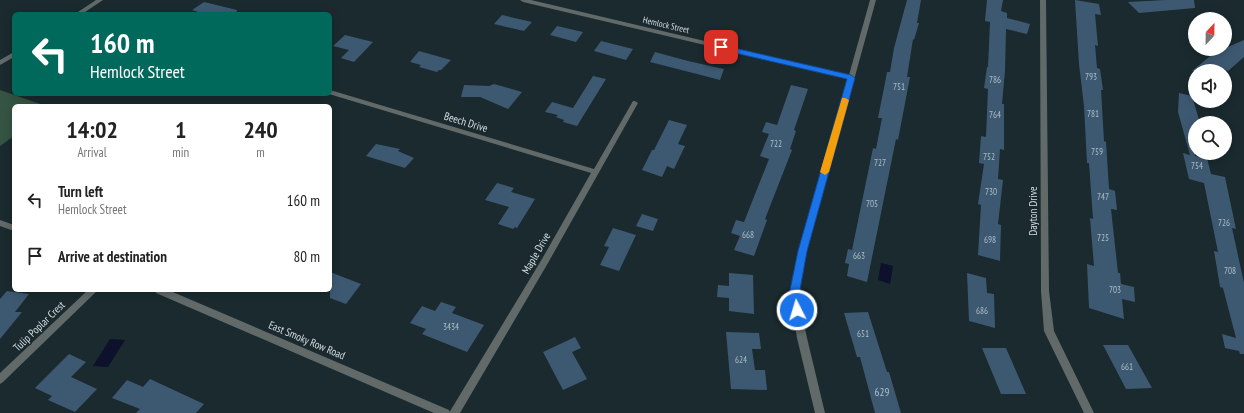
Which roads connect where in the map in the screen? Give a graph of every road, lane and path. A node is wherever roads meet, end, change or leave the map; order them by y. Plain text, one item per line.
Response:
1 (100, 0) edge
2 (523, 0) edge
3 (873, 0) edge
4 (1043, 0) edge
5 (81, 12) edge
6 (12, 55) edge
7 (0, 63) edge
8 (851, 78) junction
9 (332, 93) edge
10 (635, 103) dead end
11 (596, 172) junction
12 (0, 223) edge
13 (12, 227) edge
14 (92, 292) edge
15 (164, 292) edge
16 (0, 379) edge
17 (445, 413) edge
18 (454, 413) edge
19 (820, 413) edge
20 (1089, 413) edge

1 - 5 street
2 - 8 street, Hemlock Street
3 - 8 street
4 - 20 street, Dayton Drive
6 - 7 street
8 - 19 street
9 - 11 street, Beech Drive
10 - 11 street, Maple Drive
11 - 18 street, Maple Drive
12 - 13 street
14 - 16 street, Tulip Poplar Crest
15 - 17 street, East Smoky Row Road

